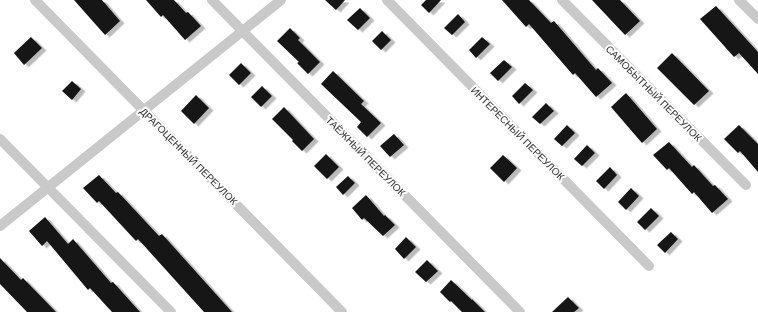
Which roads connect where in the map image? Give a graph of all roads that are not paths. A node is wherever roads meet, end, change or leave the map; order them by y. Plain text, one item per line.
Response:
1 (35, 0) edge
2 (212, 0) edge
3 (281, 0) edge
4 (387, 0) edge
5 (562, 0) edge
6 (739, 0) edge
7 (758, 19) edge
8 (242, 30) junction
9 (144, 110) junction
10 (0, 139) edge
11 (746, 185) dead end
12 (48, 188) junction
13 (0, 226) edge
14 (649, 266) dead end
15 (171, 312) edge
16 (342, 312) edge
17 (520, 312) edge

1 - 9 street, ДРАГОЦЕННЫЙ ПЕРЕУЛОК
2 - 8 street, ТАЁЖНЫЙ ПЕРЕУЛОК
3 - 8 street
4 - 14 street, ИНТЕРЕСНЫЙ ПЕРЕУЛОК
5 - 11 street, САМОБЫТНЫЙ ПЕРЕУЛОК
6 - 7 street
8 - 9 street
8 - 17 street, ТАЁЖНЫЙ ПЕРЕУЛОК
9 - 12 street
9 - 16 street, ДРАГОЦЕННЫЙ ПЕРЕУЛОК
10 - 12 street
12 - 13 street
12 - 15 street

